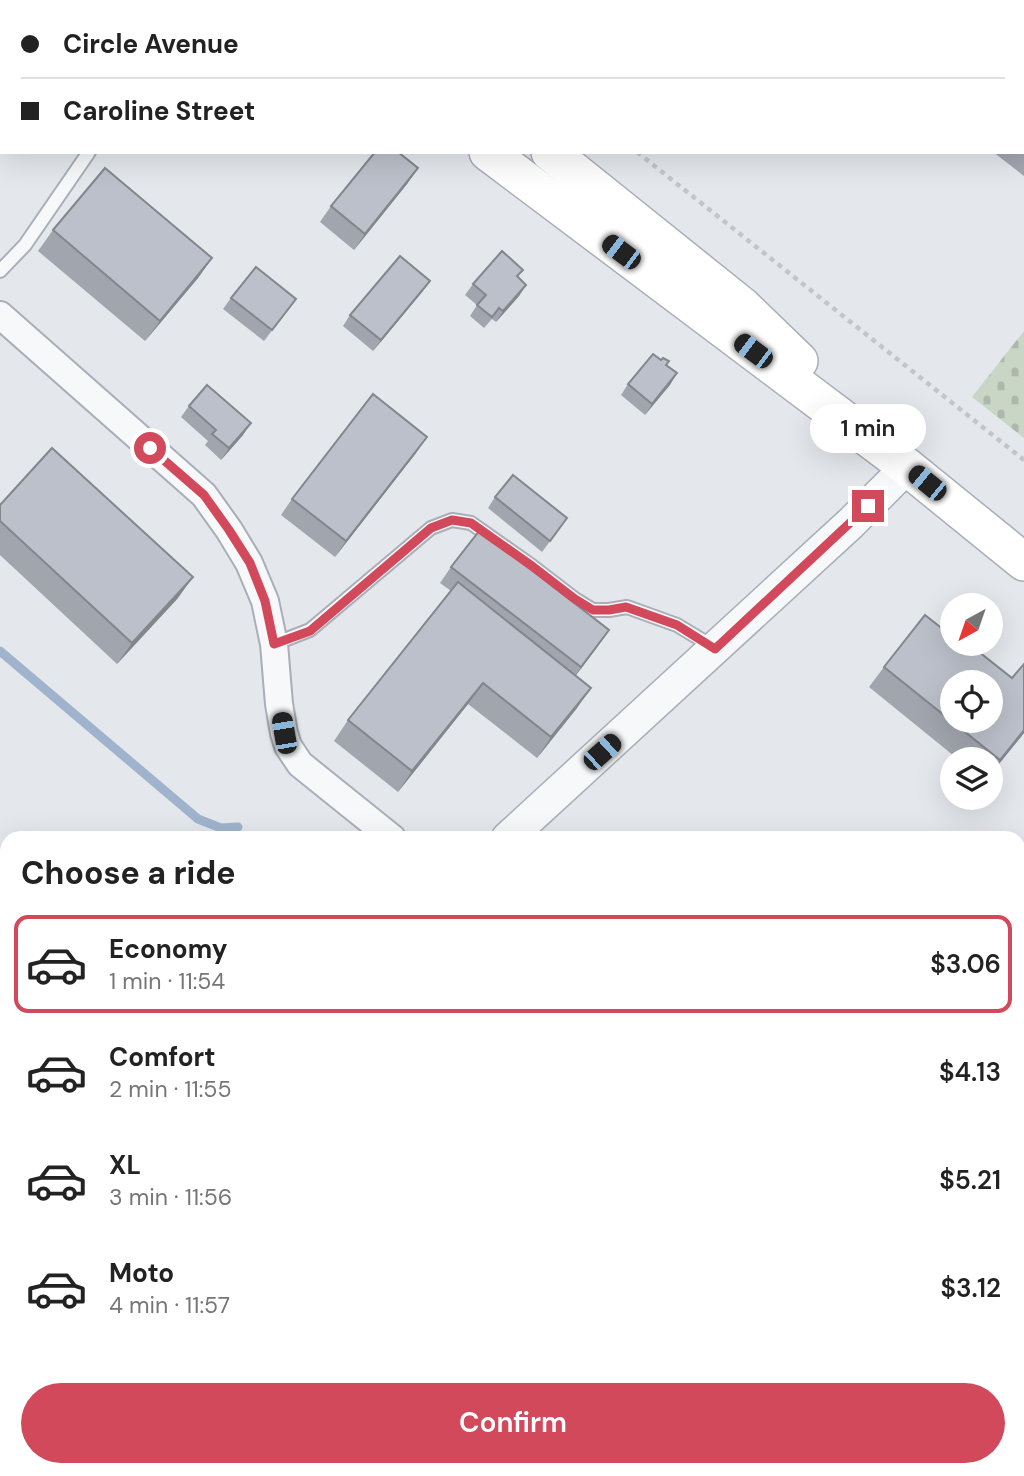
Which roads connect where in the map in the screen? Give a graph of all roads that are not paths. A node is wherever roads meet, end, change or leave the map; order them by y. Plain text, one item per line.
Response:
1 (88, 154) edge
2 (491, 154) edge
3 (553, 154) edge
4 (0, 271) edge
5 (0, 315) edge
6 (907, 467) junction
7 (1024, 562) edge
8 (274, 644) junction
9 (715, 649) junction
10 (383, 831) edge
11 (516, 831) edge

1 - 4 lane
2 - 6 main road
3 - 6 main road
5 - 8 street
6 - 7 main road
6 - 9 street
8 - 9 lane
8 - 10 street
9 - 11 street

